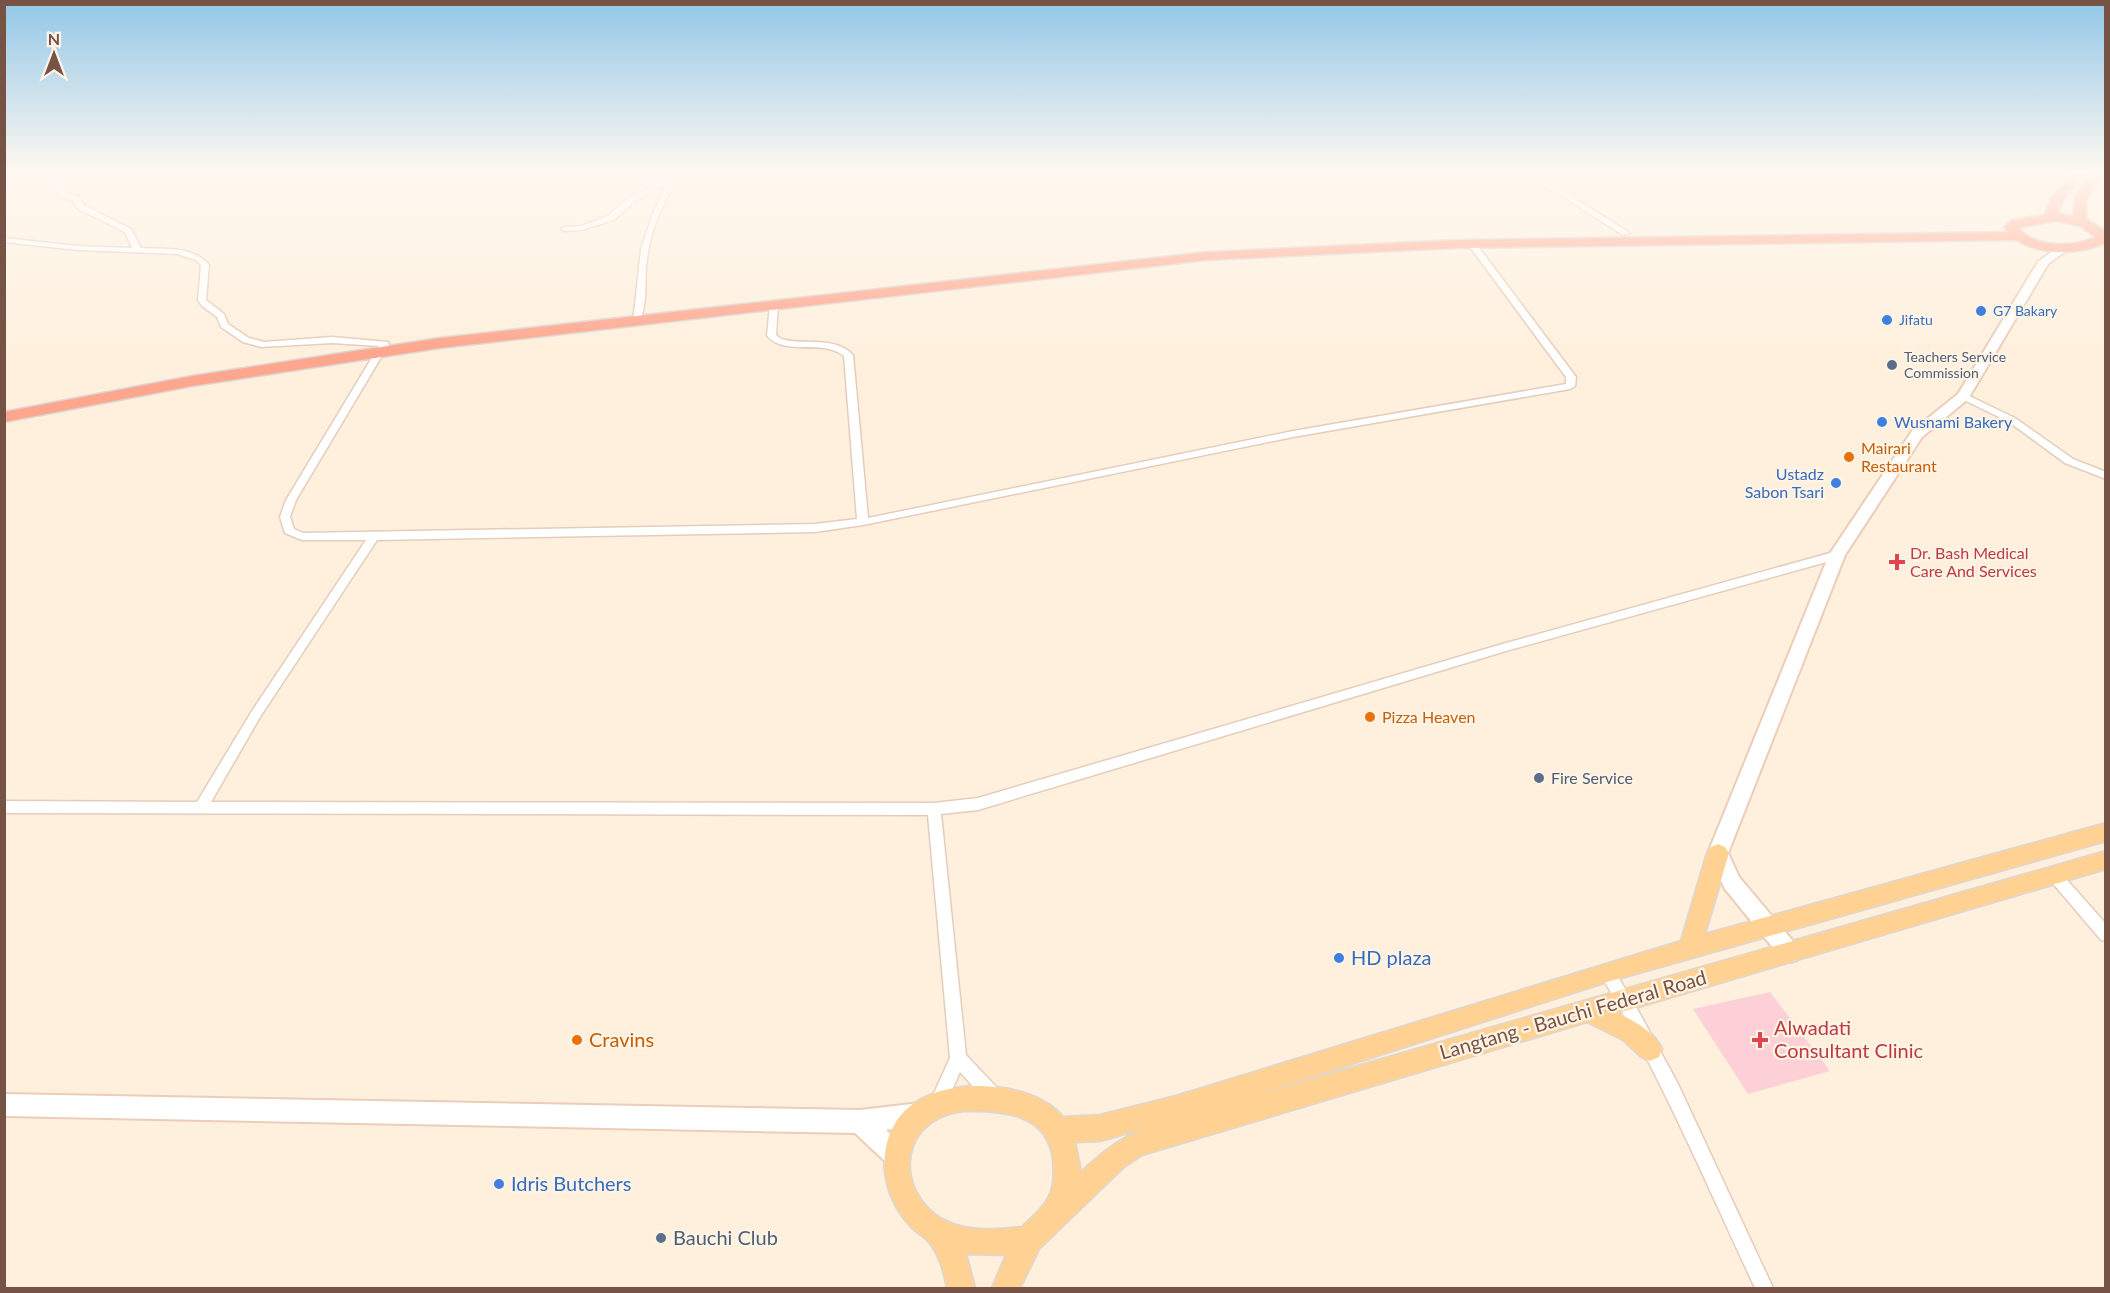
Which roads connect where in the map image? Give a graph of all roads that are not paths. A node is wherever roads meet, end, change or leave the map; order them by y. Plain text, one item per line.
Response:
1 (128, 231) edge
2 (652, 231) edge
3 (1623, 231) edge
4 (1885, 231) edge
5 (1945, 231) edge
6 (2027, 231) edge
7 (2097, 232) edge
8 (1626, 233) junction
9 (2021, 235) junction
10 (4, 240) edge
11 (1469, 240) junction
12 (137, 249) junction
13 (2062, 249) junction
14 (2044, 262) junction
15 (836, 295) junction
16 (774, 305) junction
17 (637, 317) junction
18 (320, 341) junction
19 (383, 347) junction
20 (335, 351) junction
21 (1963, 396) junction
22 (4, 409) edge
23 (4, 417) edge
24 (2106, 476) edge
25 (863, 522) junction
26 (374, 536) junction
27 (1837, 555) junction
28 (202, 806) junction
29 (4, 807) edge
30 (934, 809) junction
31 (2106, 832) edge
32 (1718, 853) junction
33 (2106, 860) edge
34 (2055, 876) junction
35 (1769, 929) junction
36 (2106, 935) edge
37 (1689, 951) junction
38 (1790, 953) junction
39 (1607, 972) junction
40 (1624, 999) junction
41 (1588, 1010) junction
42 (1650, 1049) junction
43 (958, 1058) junction
44 (996, 1100) junction
45 (4, 1106) edge
46 (929, 1109) junction
47 (860, 1122) junction
48 (1058, 1130) junction
49 (895, 1155) junction
50 (1061, 1208) junction
51 (940, 1235) junction
52 (1028, 1240) junction
53 (961, 1288) edge
54 (1006, 1288) edge
55 (1764, 1288) edge

1 - 12 street
2 - 17 street
3 - 8 street
4 - 8 highway
5 - 9 highway
6 - 9 highway
7 - 13 highway
8 - 11 highway
9 - 11 highway
9 - 13 highway
9 - 14 street
10 - 12 street
11 - 15 highway
11 - 25 street
12 - 18 street
13 - 14 street
14 - 21 street
15 - 16 highway
15 - 17 highway
16 - 17 highway
16 - 25 street
17 - 19 highway
18 - 19 street
18 - 20 street
19 - 20 highway
19 - 23 highway
19 - 26 street
20 - 22 highway
21 - 24 street
21 - 27 street
25 - 26 street
26 - 28 street
27 - 30 street
27 - 32 street
28 - 29 street
28 - 30 street
30 - 43 street
31 - 35 main road, Langtang - Bauchi Federal Road
32 - 35 street
32 - 37 main road
33 - 34 main road, Langtang - Bauchi Federal Road
34 - 36 street
34 - 38 main road, Langtang - Bauchi Federal Road
35 - 37 main road, Langtang - Bauchi Federal Road
35 - 38 street
37 - 39 main road, Langtang - Bauchi Federal Road
38 - 40 main road, Langtang - Bauchi Federal Road
39 - 40 street
39 - 48 main road, Langtang - Bauchi Federal Road
40 - 41 main road, Langtang - Bauchi Federal Road
40 - 42 street
41 - 42 main road
41 - 50 main road, Langtang - Bauchi Federal Road
42 - 55 street
43 - 44 street
43 - 46 street
44 - 46 main road
44 - 48 main road
45 - 47 street
46 - 47 street
46 - 49 main road
47 - 49 street
48 - 50 main road, Langtang - Bauchi Federal Road
49 - 51 main road
50 - 52 main road, Langtang - Bauchi Federal Road
51 - 52 main road
51 - 53 main road
52 - 54 main road, Langtang - Bauchi Federal Road

